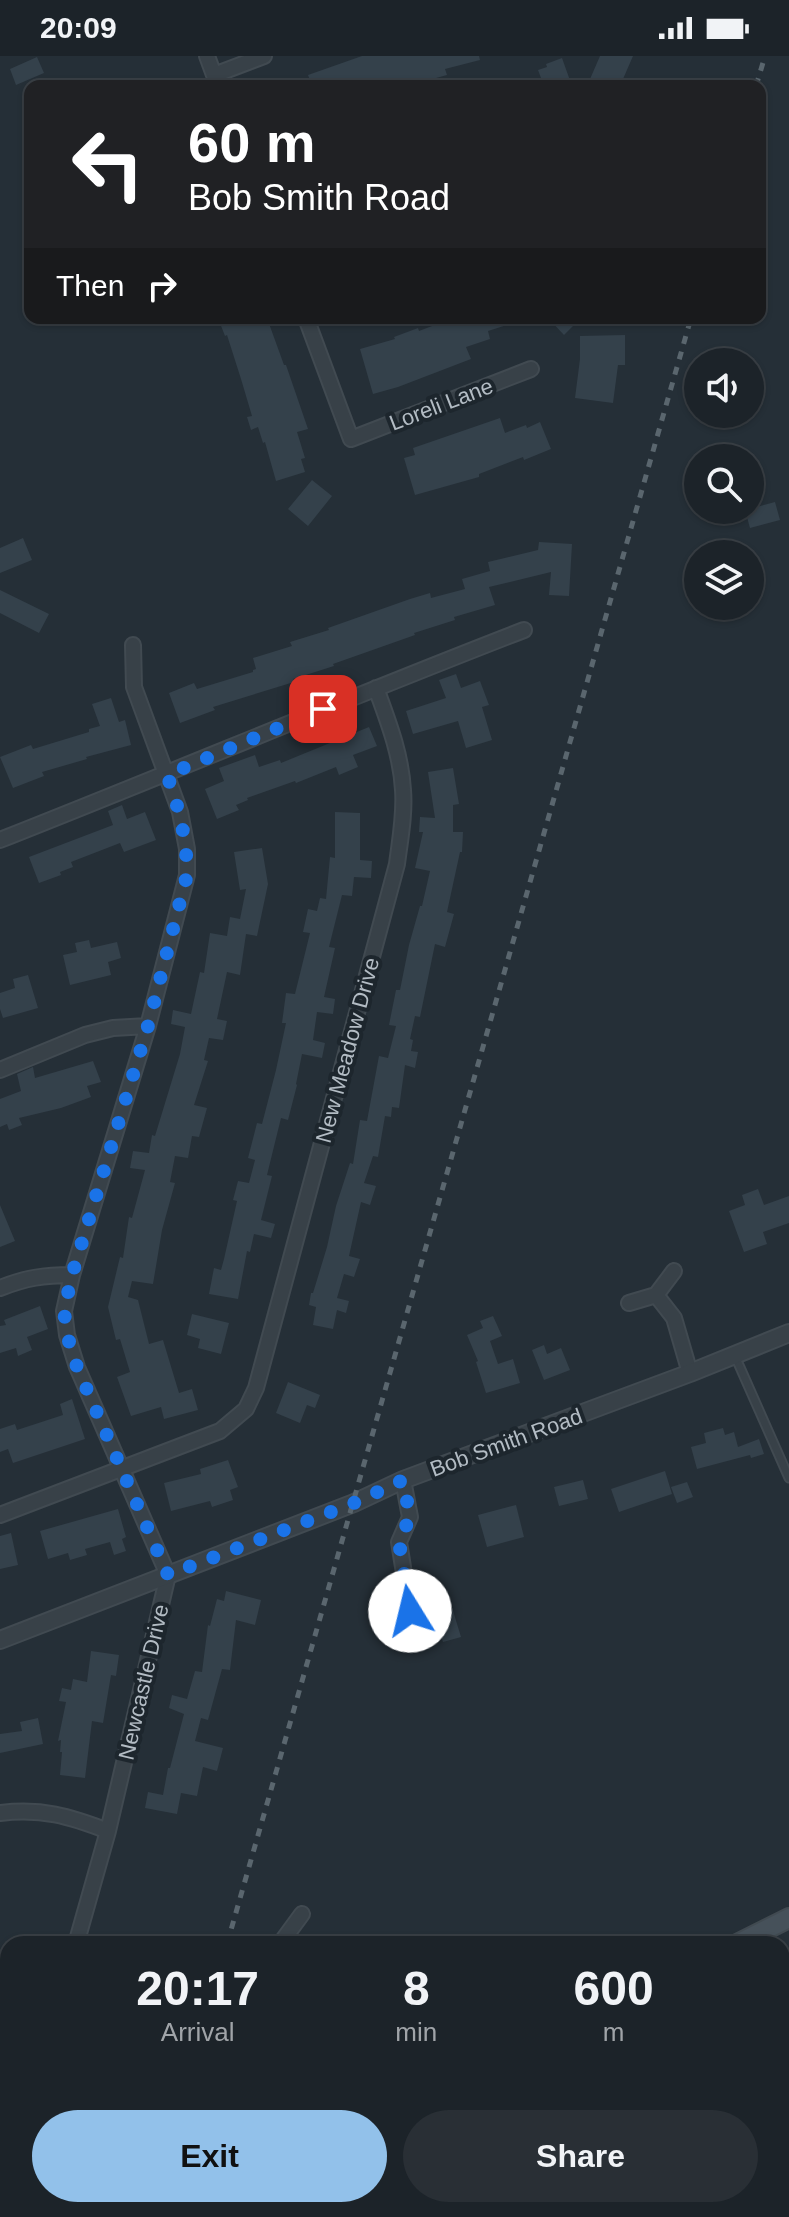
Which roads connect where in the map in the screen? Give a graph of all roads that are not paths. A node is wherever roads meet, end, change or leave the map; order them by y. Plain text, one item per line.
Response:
1 (207, 56) edge
2 (264, 56) edge
3 (216, 80) edge
4 (308, 324) edge
5 (531, 369) dead end
6 (524, 630) dead end
7 (133, 645) dead end
8 (376, 688) junction
9 (167, 775) junction
10 (0, 840) edge
11 (148, 1026) junction
12 (0, 1070) edge
13 (674, 1271) dead end
14 (72, 1275) junction
15 (0, 1288) edge
16 (656, 1295) junction
17 (629, 1303) dead end
18 (789, 1333) edge
19 (734, 1355) junction
20 (690, 1373) junction
21 (120, 1469) junction
22 (789, 1478) edge
23 (403, 1480) junction
24 (0, 1515) edge
25 (168, 1575) junction
26 (410, 1611) dead end
27 (0, 1640) edge
28 (0, 1813) edge
29 (108, 1831) junction
30 (302, 1914) dead end
31 (789, 1918) edge
32 (78, 1936) edge
33 (286, 1936) edge
34 (753, 1936) edge

1 - 3 street
2 - 3 street
4 - 5 street, Loreli Lane
6 - 8 street
7 - 9 street, Newcastle Drive
8 - 9 street
8 - 21 street, New Meadow Drive
9 - 10 street
9 - 11 street, Newcastle Drive
11 - 12 street
11 - 14 street, Newcastle Drive
13 - 16 street
14 - 15 street
14 - 21 street, Newcastle Drive
16 - 17 street
16 - 20 street
18 - 19 street, Bob Smith Road
19 - 20 street, Bob Smith Road
19 - 22 lane
20 - 23 street, Bob Smith Road
21 - 24 street
21 - 25 street, Newcastle Drive
23 - 25 street, Bob Smith Road
23 - 26 street
25 - 27 street, Bob Smith Road
25 - 29 street, Newcastle Drive
28 - 29 street
29 - 32 street, Newcastle Drive
30 - 33 street
31 - 34 main road

